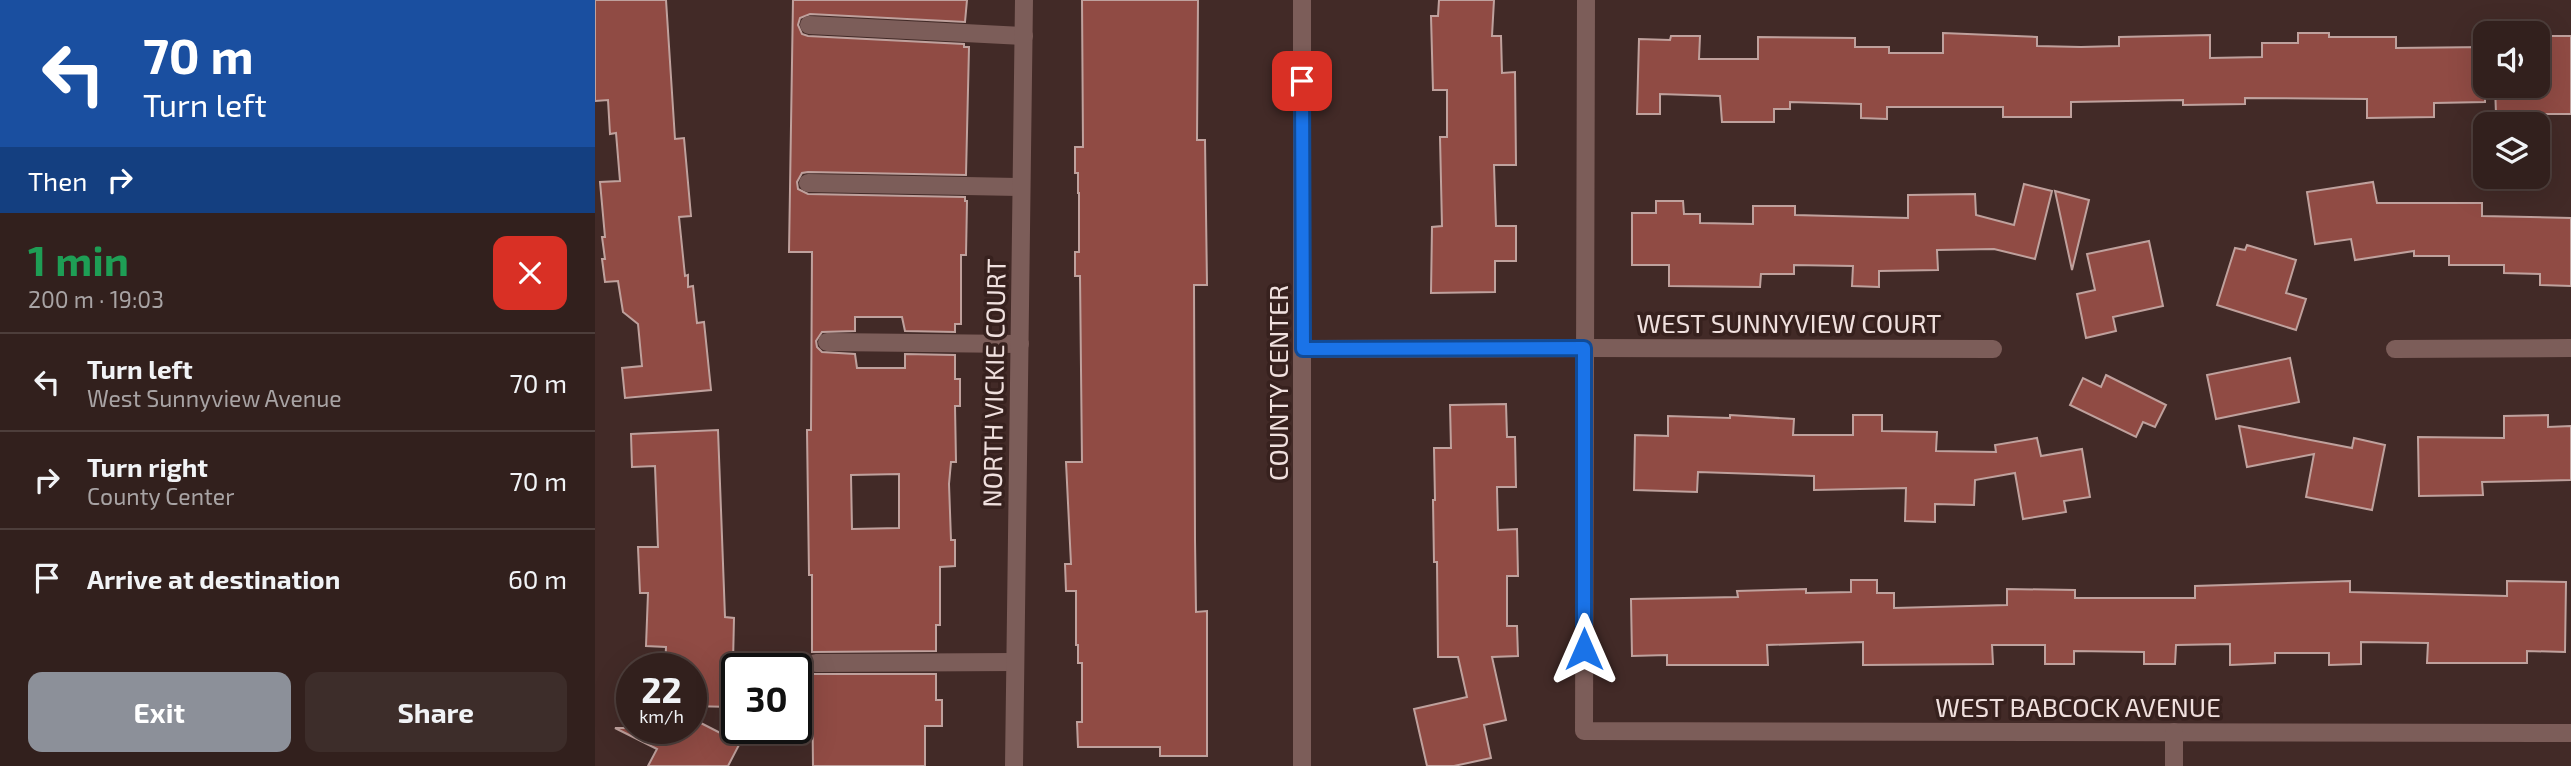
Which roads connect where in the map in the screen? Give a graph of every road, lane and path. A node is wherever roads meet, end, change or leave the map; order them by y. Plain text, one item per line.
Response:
1 (1024, 0) edge
2 (1302, 0) edge
3 (1586, 0) edge
4 (809, 25) dead end
5 (1024, 36) junction
6 (808, 183) dead end
7 (1021, 187) junction
8 (827, 342) dead end
9 (1020, 344) junction
10 (1584, 348) junction
11 (2571, 348) edge
12 (1303, 349) junction
13 (1993, 349) dead end
14 (2395, 349) dead end
15 (1015, 662) junction
16 (816, 663) dead end
17 (2174, 732) junction
18 (2571, 733) edge
19 (1014, 766) edge
20 (1302, 766) edge
21 (2174, 766) edge

1 - 5 street, NORTH VICKIE COURT
2 - 12 street, COUNTY CENTER
3 - 10 street
4 - 5 street
5 - 7 street, NORTH VICKIE COURT
6 - 7 street
7 - 9 street, NORTH VICKIE COURT
8 - 9 street
9 - 15 street, NORTH VICKIE COURT
10 - 12 street, WEST SUNNYVIEW COURT
10 - 13 street, WEST SUNNYVIEW COURT
10 - 17 street, WEST BABCOCK AVENUE
11 - 14 street
12 - 20 street, COUNTY CENTER
15 - 16 street
15 - 19 street, NORTH VICKIE COURT
17 - 18 street, WEST BABCOCK AVENUE
17 - 21 street

